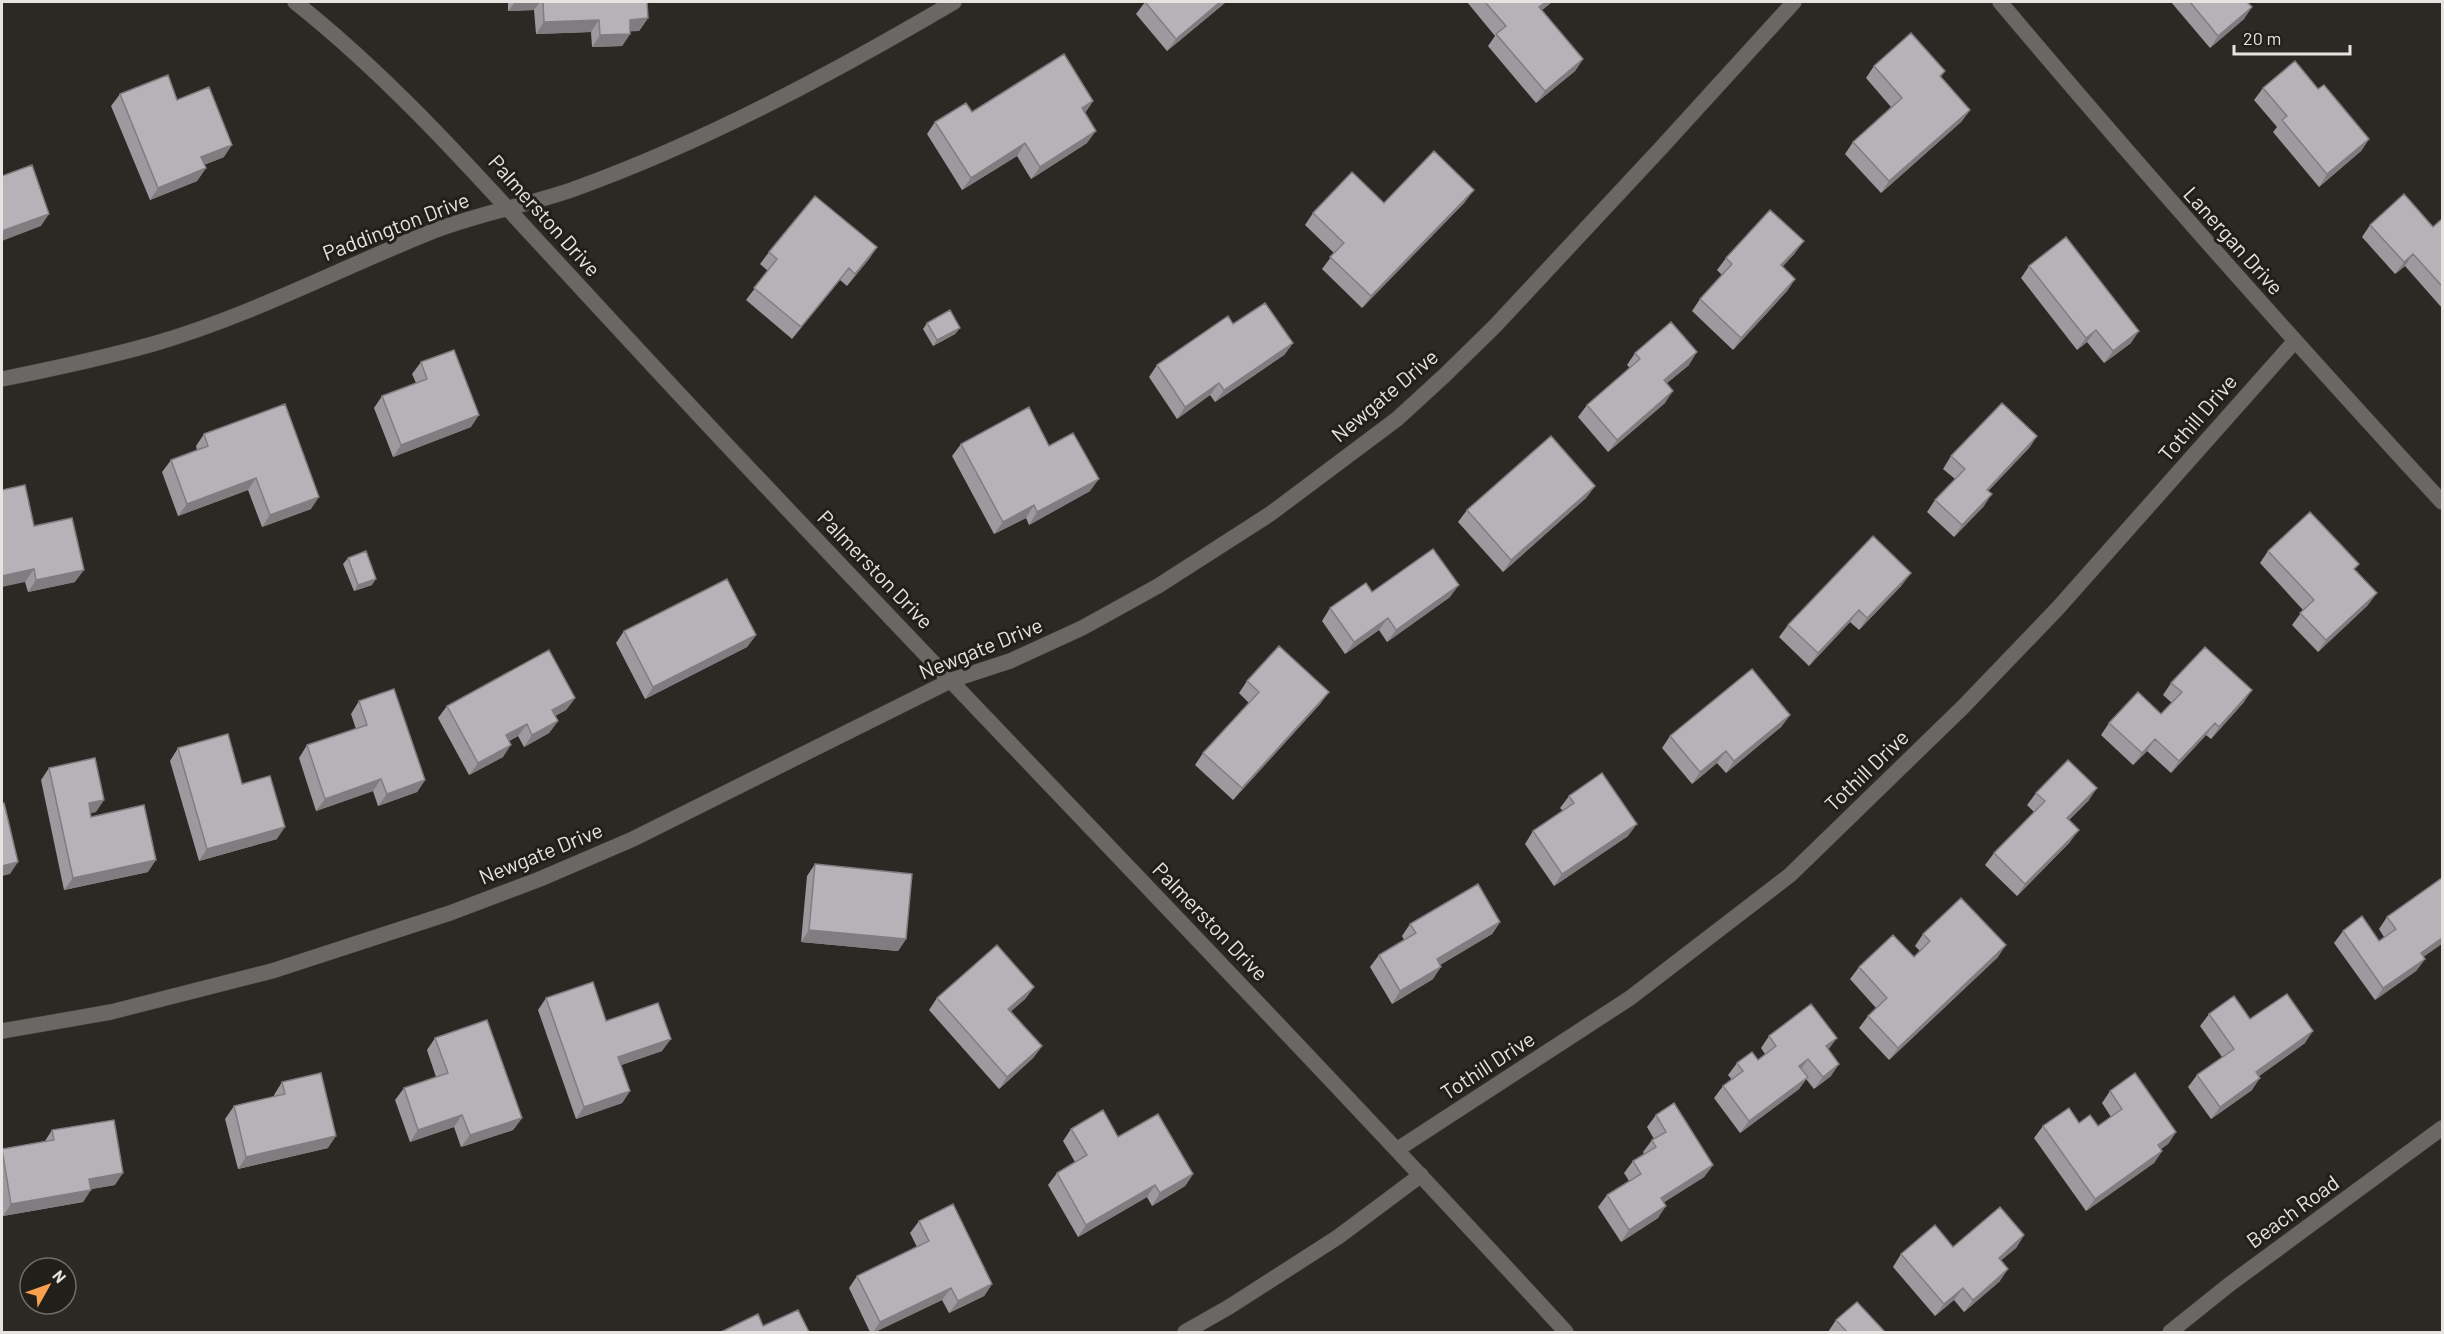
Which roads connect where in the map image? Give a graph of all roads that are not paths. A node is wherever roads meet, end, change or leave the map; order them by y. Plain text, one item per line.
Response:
1 (295, 2) edge
2 (954, 2) edge
3 (1794, 2) edge
4 (2000, 2) edge
5 (508, 208) junction
6 (2294, 342) junction
7 (2, 379) edge
8 (2442, 502) edge
9 (952, 680) junction
10 (2, 1031) edge
11 (2442, 1128) edge
12 (1398, 1149) junction
13 (1421, 1175) junction
14 (1185, 1332) edge
15 (1566, 1332) edge
16 (2170, 1332) edge

1 - 5 street, Palmerston Drive
2 - 5 street, Paddington Drive
3 - 9 street, Newgate Drive
4 - 6 street, Lanergan Drive
5 - 7 street, Paddington Drive
5 - 9 street, Palmerston Drive
6 - 8 street, Lanergan Drive
6 - 12 street, Tothill Drive
9 - 10 street, Newgate Drive
9 - 12 street, Palmerston Drive
11 - 16 street, Beach Road
12 - 13 street, Palmerston Drive
13 - 14 street
13 - 15 street, Palmerston Drive

